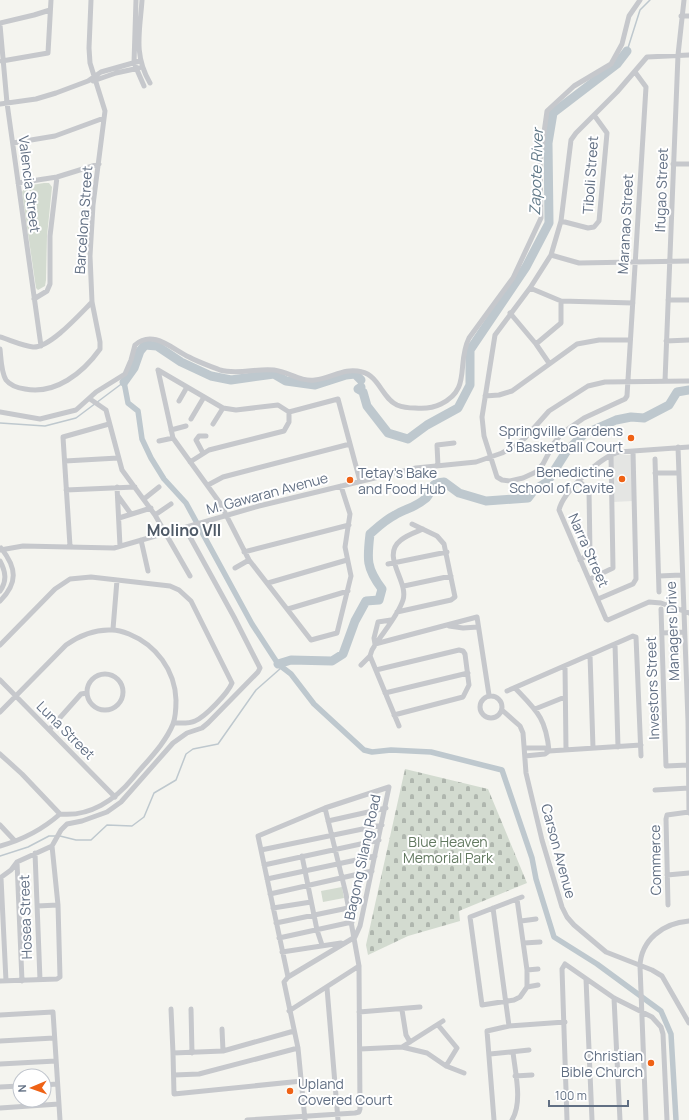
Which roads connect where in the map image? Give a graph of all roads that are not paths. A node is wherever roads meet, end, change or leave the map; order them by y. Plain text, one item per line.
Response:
1 (50, 0) edge
2 (91, 0) edge
3 (136, 0) edge
4 (142, 0) edge
5 (640, 0) edge
6 (684, 0) edge
7 (50, 10) junction
8 (681, 16) junction
9 (689, 16) edge
10 (0, 24) edge
11 (678, 55) junction
12 (689, 55) edge
13 (2, 61) junction
14 (140, 61) junction
15 (134, 63) junction
16 (142, 67) junction
17 (136, 68) junction
18 (635, 72) junction
19 (94, 78) junction
20 (150, 83) dead end
21 (144, 86) dead end
22 (7, 103) junction
23 (0, 104) edge
24 (594, 115) junction
25 (104, 118) junction
26 (13, 143) junction
27 (99, 164) junction
28 (673, 164) junction
29 (689, 164) edge
30 (57, 177) junction
31 (18, 183) junction
32 (560, 221) junction
33 (551, 255) junction
34 (635, 261) junction
35 (671, 261) junction
36 (689, 261) edge
37 (530, 288) junction
38 (34, 299) junction
39 (668, 300) junction
40 (689, 300) edge
41 (561, 301) junction
42 (92, 302) junction
43 (633, 303) junction
44 (510, 313) junction
45 (0, 337) edge
46 (629, 340) junction
47 (689, 340) edge
48 (666, 341) junction
49 (536, 344) junction
50 (41, 346) junction
51 (0, 349) edge
52 (549, 363) junction
53 (627, 381) junction
54 (665, 381) junction
55 (689, 381) edge
56 (187, 387) junction
57 (485, 396) junction
58 (204, 397) junction
59 (92, 400) junction
60 (179, 401) dead end
61 (223, 408) junction
62 (0, 412) edge
63 (289, 412) junction
64 (191, 419) dead end
65 (109, 424) junction
66 (213, 424) dead end
67 (186, 426) dead end
68 (171, 430) junction
69 (206, 436) dead end
70 (173, 438) junction
71 (159, 441) dead end
72 (454, 443) dead end
73 (350, 444) junction
74 (678, 447) junction
75 (689, 447) edge
76 (633, 451) junction
77 (203, 453) junction
78 (611, 455) junction
79 (118, 458) junction
80 (490, 458) junction
81 (655, 459) dead end
82 (65, 461) junction
83 (190, 462) junction
84 (438, 466) junction
85 (656, 473) junction
86 (679, 473) junction
87 (360, 481) junction
88 (579, 481) junction
89 (208, 485) junction
90 (341, 486) junction
91 (134, 487) junction
92 (159, 487) dead end
93 (117, 488) junction
94 (66, 490) junction
95 (118, 496) junction
96 (144, 499) junction
97 (171, 504) dead end
98 (151, 508) junction
99 (131, 514) junction
100 (155, 515) junction
101 (226, 516) junction
102 (119, 518) junction
103 (412, 524) dead end
104 (349, 525) junction
105 (187, 528) junction
106 (423, 529) junction
107 (167, 534) junction
108 (141, 540) junction
109 (70, 546) junction
110 (120, 546) junction
111 (0, 549) edge
112 (244, 552) junction
113 (447, 552) junction
114 (249, 560) junction
115 (347, 560) junction
116 (580, 560) junction
117 (0, 562) edge
118 (388, 564) dead end
119 (394, 564) junction
120 (235, 568) dead end
121 (148, 571) dead end
122 (682, 575) junction
123 (190, 576) dead end
124 (451, 576) junction
125 (658, 576) junction
126 (590, 579) junction
127 (117, 580) junction
128 (268, 583) junction
129 (404, 586) junction
130 (0, 591) edge
131 (348, 591) junction
132 (659, 592) dead end
133 (598, 599) junction
134 (0, 601) edge
135 (288, 609) junction
136 (661, 609) dead end
137 (397, 612) junction
138 (686, 612) edge
139 (392, 620) junction
140 (448, 626) junction
141 (478, 626) junction
142 (113, 629) junction
143 (684, 632) junction
144 (662, 633) junction
145 (375, 644) junction
146 (615, 644) junction
147 (0, 645) edge
148 (590, 655) junction
149 (370, 656) junction
150 (361, 665) dead end
151 (565, 666) junction
152 (376, 670) junction
153 (468, 673) junction
154 (0, 680) edge
155 (515, 688) junction
156 (507, 691) dead end
157 (87, 693) junction
158 (385, 693) junction
159 (489, 695) junction
160 (16, 696) junction
161 (565, 697) junction
162 (535, 709) junction
163 (502, 710) junction
164 (0, 712) edge
165 (394, 715) junction
166 (174, 723) junction
167 (399, 726) dead end
168 (49, 730) junction
169 (641, 745) junction
170 (618, 747) junction
171 (525, 748) junction
172 (593, 748) junction
173 (549, 750) junction
174 (566, 750) junction
175 (0, 754) edge
176 (525, 756) junction
177 (641, 756) dead end
178 (688, 765) junction
179 (689, 788) edge
180 (655, 790) dead end
181 (115, 797) junction
182 (325, 808) junction
183 (386, 808) junction
184 (689, 813) edge
185 (60, 814) junction
186 (328, 821) junction
187 (0, 825) edge
188 (382, 825) junction
189 (331, 835) junction
190 (379, 840) junction
191 (15, 841) junction
192 (0, 846) edge
193 (52, 846) junction
194 (261, 850) junction
195 (335, 850) junction
196 (35, 853) junction
197 (302, 856) junction
198 (375, 856) junction
199 (18, 862) junction
200 (264, 864) junction
201 (338, 864) junction
202 (304, 872) junction
203 (372, 872) junction
204 (689, 874) edge
205 (667, 875) junction
206 (1, 878) edge
207 (342, 878) junction
208 (267, 879) junction
209 (308, 886) junction
210 (270, 894) junction
211 (311, 902) junction
212 (58, 905) junction
213 (668, 905) dead end
214 (37, 906) junction
215 (273, 908) junction
216 (348, 908) junction
217 (493, 908) junction
218 (314, 916) junction
219 (536, 919) dead end
220 (521, 920) junction
221 (689, 921) edge
222 (352, 922) junction
223 (276, 923) junction
224 (317, 930) junction
225 (355, 937) junction
226 (279, 938) junction
227 (540, 942) dead end
228 (342, 943) junction
229 (524, 943) junction
230 (322, 945) junction
231 (282, 952) junction
232 (359, 966) junction
233 (640, 966) junction
234 (538, 969) dead end
235 (527, 970) junction
236 (288, 977) junction
237 (586, 979) junction
238 (22, 980) junction
239 (40, 980) junction
240 (3, 981) edge
241 (538, 985) dead end
242 (527, 987) junction
243 (327, 988) junction
244 (614, 998) junction
245 (506, 1002) junction
246 (420, 1007) dead end
247 (171, 1009) dead end
248 (190, 1009) dead end
249 (402, 1010) junction
250 (289, 1011) junction
251 (360, 1012) junction
252 (643, 1012) junction
253 (0, 1015) edge
254 (443, 1021) dead end
255 (565, 1022) junction
256 (689, 1023) edge
257 (438, 1025) junction
258 (509, 1026) junction
259 (222, 1030) dead end
260 (294, 1031) junction
261 (54, 1038) junction
262 (0, 1040) edge
263 (410, 1042) junction
264 (402, 1047) junction
265 (298, 1048) junction
266 (360, 1049) junction
267 (529, 1050) dead end
268 (223, 1051) junction
269 (513, 1052) junction
270 (173, 1053) junction
271 (192, 1053) junction
272 (490, 1054) junction
273 (56, 1061) junction
274 (0, 1064) edge
275 (446, 1066) junction
276 (464, 1073) dead end
277 (174, 1075) junction
278 (532, 1075) dead end
279 (515, 1076) junction
280 (302, 1081) junction
281 (52, 1084) edge
282 (57, 1084) junction
283 (12, 1086) edge
284 (0, 1087) edge
285 (58, 1104) junction
286 (0, 1108) edge
287 (338, 1117) edge
288 (305, 1118) edge
289 (271, 1119) edge
290 (60, 1120) edge
291 (247, 1120) edge
292 (494, 1120) edge
293 (512, 1120) edge
294 (567, 1120) edge
295 (592, 1120) edge
296 (620, 1120) edge
297 (646, 1120) edge
298 (667, 1120) edge

1 - 7 street
2 - 19 street, Barcelona Street
3 - 15 street
4 - 14 street
5 - 59 street
6 - 8 street, Ifugao Street
7 - 10 street, Valencia Street
7 - 13 street
8 - 9 street
8 - 11 street, Ifugao Street
10 - 13 street, Valencia Street
11 - 12 street
11 - 18 street
11 - 28 street, Ifugao Street
13 - 22 street, Valencia Street
14 - 15 street
14 - 16 street
15 - 17 street
15 - 19 street
16 - 17 street
16 - 20 street
17 - 19 street
17 - 21 street
18 - 24 street
18 - 34 street, Maranao Street
19 - 22 street
19 - 25 street, Barcelona Street
22 - 23 street
22 - 26 street, Valencia Street
24 - 32 street
24 - 32 street, Tiboli Street
25 - 26 street
25 - 27 street, Barcelona Street
26 - 31 street, Valencia Street
27 - 30 street
27 - 42 street, Barcelona Street
28 - 29 street
28 - 35 street, Ifugao Street
30 - 31 street
30 - 38 street
31 - 38 street, Valencia Street
32 - 33 street
33 - 34 street
33 - 37 street
34 - 35 street
34 - 43 street, Maranao Street
35 - 36 street
35 - 39 street, Ifugao Street
37 - 41 street
37 - 44 street
38 - 50 street, Valencia Street
39 - 40 street
39 - 48 street, Ifugao Street
41 - 43 street
41 - 49 street
42 - 50 street
42 - 51 street, Barcelona Street
43 - 46 street, Maranao Street
44 - 49 street
44 - 57 street
45 - 50 street
46 - 52 street
46 - 53 street, Maranao Street
47 - 48 street
48 - 54 street, Ifugao Street
49 - 52 street
52 - 57 street
53 - 54 street, M. Gawaran Avenue
53 - 80 street, M. Gawaran Avenue
53 - 80 street, Maranao Street
54 - 55 street, M. Gawaran Avenue
56 - 58 street
56 - 60 street
56 - 68 street
57 - 80 street
58 - 61 street
58 - 64 street
59 - 62 street
59 - 65 street
61 - 63 street
61 - 66 street
63 - 73 street
63 - 77 street
65 - 79 street
65 - 82 street
67 - 68 street
68 - 70 street
69 - 77 street
70 - 71 street
70 - 83 street
72 - 84 street
73 - 87 street
73 - 89 street
74 - 75 street, Narra Street
74 - 76 street, Narra Street
74 - 86 street, Managers Drive
76 - 78 street, Narra Street
76 - 133 street
77 - 83 street
78 - 88 street, Narra Street
78 - 126 street
79 - 82 street
79 - 91 street
80 - 84 street, M. Gawaran Avenue
81 - 85 street
82 - 94 street
83 - 89 street
84 - 87 street, M. Gawaran Avenue
85 - 86 street
85 - 125 street
86 - 122 street, Managers Drive
87 - 90 street, M. Gawaran Avenue
88 - 116 street
88 - 116 street, Narra Street
89 - 101 street
90 - 101 street, M. Gawaran Avenue
90 - 104 street
91 - 93 street
91 - 96 street
92 - 96 street
93 - 94 street
93 - 95 street
94 - 109 street
95 - 99 street
95 - 102 street
96 - 98 street
97 - 100 street
98 - 99 street
98 - 100 street
99 - 102 street
100 - 107 street
101 - 105 street, M. Gawaran Avenue
101 - 112 street
102 - 110 street
103 - 106 street
104 - 112 street
104 - 115 street
105 - 107 street, M. Gawaran Avenue
105 - 193 street
106 - 113 street
106 - 119 street
107 - 108 street, M. Gawaran Avenue
107 - 123 street
108 - 110 street, M. Gawaran Avenue
108 - 121 street
109 - 110 street, M. Gawaran Avenue
109 - 111 street, M. Gawaran Avenue
111 - 134 street
112 - 114 street
113 - 119 street
113 - 124 street
114 - 120 street
114 - 128 street
115 - 128 street
115 - 131 street
116 - 126 street, Narra Street
117 - 130 street
118 - 119 street
119 - 129 street
122 - 125 street
122 - 138 street, Managers Drive
124 - 129 street
124 - 137 street
125 - 132 street
126 - 133 street, Narra Street
127 - 142 street
127 - 147 street
127 - 166 street
128 - 135 street
129 - 137 street
131 - 135 street
131 - 135 street
133 - 138 street, Narra Street
136 - 144 street, Investors Street
137 - 139 street
138 - 143 street, Managers Drive
139 - 145 street
139 - 145 street
140 - 141 street
140 - 141 street
140 - 145 street
141 - 159 street
142 - 160 street
142 - 166 street
143 - 144 street
143 - 178 street, Managers Drive
144 - 178 street, Investors Street
145 - 149 street
146 - 148 street
146 - 169 street
146 - 170 street
148 - 151 street
148 - 172 street
149 - 150 street
149 - 152 street
151 - 155 street
151 - 161 street
152 - 153 street
152 - 158 street
153 - 158 street
153 - 165 street
154 - 160 street, Luna Street
155 - 156 street
155 - 162 street
157 - 157 street
157 - 168 street
158 - 165 street
159 - 163 street, Carson Avenue
159 - 163 street
160 - 164 street
160 - 168 street, Luna Street
161 - 162 street
161 - 174 street
162 - 173 street
163 - 171 street, Carson Avenue
165 - 167 street
166 - 181 street
168 - 181 street, Luna Street
169 - 170 street
169 - 177 street
170 - 172 street
171 - 173 street
171 - 176 street, Carson Avenue
172 - 174 street
173 - 174 street
173 - 176 street
175 - 185 street
176 - 233 street, Carson Avenue
178 - 179 street, Managers Drive
179 - 180 street
179 - 184 street, Managers Drive
181 - 185 street
182 - 183 street, Bagong Silang Road
182 - 186 street
182 - 194 street
183 - 186 street
183 - 188 street, Bagong Silang Road
184 - 205 street, Commerce
185 - 191 street
186 - 189 street
187 - 191 street
188 - 189 street
188 - 190 street, Bagong Silang Road
189 - 194 street
189 - 195 street
190 - 195 street
190 - 198 street, Bagong Silang Road
191 - 192 street
193 - 196 street
193 - 212 street
194 - 200 street
195 - 197 street
195 - 201 street
196 - 199 street
196 - 214 street, Hosea Street
197 - 200 street
197 - 202 street
198 - 201 street
198 - 203 street, Bagong Silang Road
199 - 206 street
199 - 238 street
200 - 208 street
201 - 202 street
201 - 207 street
202 - 208 street
202 - 209 street
203 - 207 street
203 - 225 street, Bagong Silang Road
204 - 205 street
205 - 213 street, Commerce
206 - 240 street
207 - 209 street
207 - 216 street
208 - 210 street
209 - 210 street
209 - 211 street
210 - 215 street
211 - 215 street
211 - 218 street
212 - 214 street
212 - 239 street
214 - 239 street, Hosea Street
215 - 223 street
216 - 218 street
216 - 222 street
217 - 220 street
217 - 245 street
217 - 245 street
218 - 223 street
218 - 224 street
219 - 220 street
220 - 229 street
221 - 233 street
222 - 224 street
222 - 225 street
223 - 226 street
224 - 226 street
224 - 230 street
225 - 228 street, Bagong Silang Road
225 - 232 street
226 - 231 street
227 - 229 street
228 - 230 street
228 - 236 street, Bagong Silang Road
229 - 235 street
230 - 231 street
231 - 236 street
232 - 243 street
232 - 251 street
233 - 252 street
233 - 256 street, Carson Avenue
234 - 235 street
235 - 242 street
236 - 250 street
237 - 244 street
237 - 255 street
237 - 295 street
238 - 239 street
238 - 240 street
241 - 242 street
242 - 245 street
243 - 250 street
243 - 287 street
244 - 252 street
244 - 296 street
245 - 258 street
246 - 249 street
247 - 270 street
248 - 271 street
249 - 251 street
249 - 263 street
250 - 260 street
251 - 266 street
252 - 297 street
252 - 298 street
253 - 261 street
254 - 257 street
255 - 258 street
255 - 294 street
257 - 263 street
257 - 275 street
258 - 272 street
259 - 268 street
260 - 265 street
260 - 268 street
261 - 262 street
261 - 273 street
263 - 264 street
264 - 266 street
264 - 275 street
265 - 277 street
265 - 280 street
266 - 287 street
267 - 269 street
268 - 271 street
269 - 272 street
269 - 279 street
270 - 271 street
270 - 277 street
272 - 292 street
273 - 274 street
273 - 282 street
275 - 276 street
277 - 280 street
278 - 279 street
279 - 293 street
280 - 288 street
281 - 282 street
282 - 285 street
283 - 284 street
285 - 286 street
285 - 290 street
287 - 288 street
288 - 289 street
289 - 291 street

